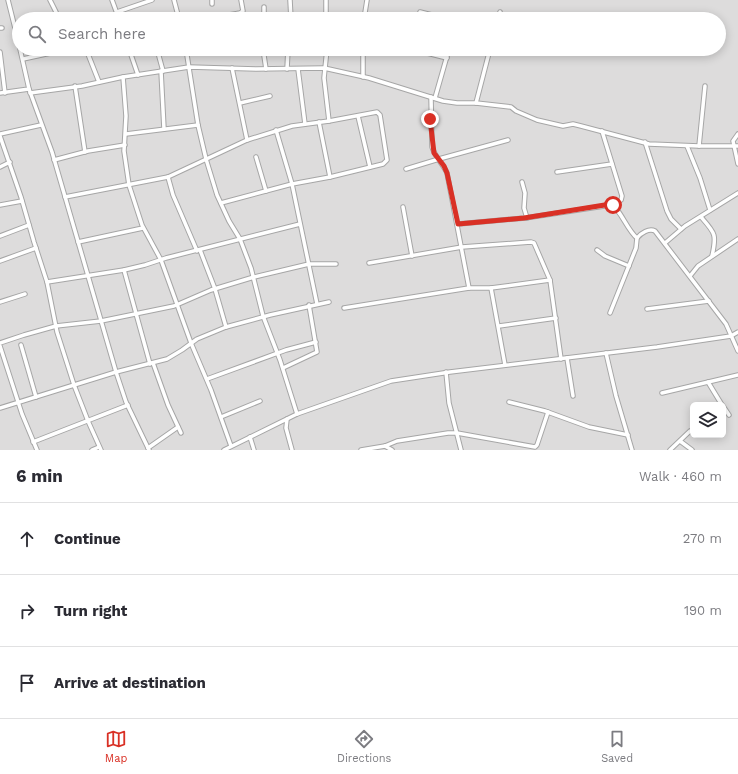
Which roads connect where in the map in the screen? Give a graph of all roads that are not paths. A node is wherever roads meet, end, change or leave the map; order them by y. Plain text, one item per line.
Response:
1 (8, 0) edge
2 (50, 0) edge
3 (112, 0) edge
4 (152, 0) edge
5 (174, 0) edge
6 (241, 0) edge
7 (290, 0) edge
8 (326, 0) edge
9 (367, 0) edge
10 (264, 7) dead end
11 (12, 12) edge
12 (56, 12) dead end
13 (117, 12) joint
14 (177, 12) edge
15 (242, 12) edge
16 (264, 12) edge
17 (290, 12) edge
18 (326, 12) edge
19 (365, 12) edge
20 (0, 52) edge
21 (22, 56) edge
22 (37, 56) edge
23 (89, 56) edge
24 (131, 56) edge
25 (159, 56) edge
26 (187, 56) edge
27 (264, 56) edge
28 (288, 56) edge
29 (326, 56) edge
30 (363, 56) edge
31 (439, 56) edge
32 (488, 56) edge
33 (447, 58) joint
34 (23, 59) junction
35 (189, 67) junction
36 (232, 68) junction
37 (324, 68) junction
38 (266, 69) junction
39 (287, 69) junction
40 (298, 69) junction
41 (162, 71) junction
42 (138, 75) junction
43 (123, 77) junction
44 (363, 77) junction
45 (99, 82) junction
46 (75, 86) junction
47 (705, 86) dead end
48 (30, 91) junction
49 (0, 93) edge
50 (6, 93) junction
51 (270, 96) dead end
52 (433, 98) junction
53 (240, 103) junction
54 (476, 103) junction
55 (358, 116) junction
56 (330, 121) junction
57 (319, 122) junction
58 (305, 124) junction
59 (41, 125) junction
60 (198, 126) junction
61 (164, 129) junction
62 (276, 130) junction
63 (602, 132) junction
64 (126, 134) junction
65 (738, 134) edge
66 (0, 136) edge
67 (247, 140) junction
68 (508, 140) dead end
69 (645, 142) junction
70 (124, 145) junction
71 (687, 146) junction
72 (699, 146) junction
73 (736, 146) edge
74 (85, 152) junction
75 (256, 157) dead end
76 (206, 159) junction
77 (439, 159) junction
78 (54, 160) junction
79 (10, 162) junction
80 (612, 164) junction
81 (738, 164) edge
82 (0, 167) edge
83 (370, 167) junction
84 (406, 169) dead end
85 (557, 172) dead end
86 (168, 177) junction
87 (330, 177) junction
88 (522, 182) dead end
89 (292, 184) junction
90 (129, 185) junction
91 (266, 191) junction
92 (738, 193) edge
93 (65, 197) junction
94 (22, 201) junction
95 (221, 203) junction
96 (0, 205) edge
97 (613, 205) junction
98 (403, 207) dead end
99 (710, 210) junction
100 (701, 217) junction
101 (527, 218) junction
102 (29, 224) junction
103 (300, 224) junction
104 (458, 224) junction
105 (143, 228) junction
106 (681, 229) junction
107 (0, 236) edge
108 (637, 238) junction
109 (240, 239) junction
110 (738, 239) edge
111 (78, 242) junction
112 (665, 243) junction
113 (36, 248) junction
114 (462, 248) junction
115 (198, 250) junction
116 (597, 250) dead end
117 (412, 256) junction
118 (712, 256) junction
119 (161, 260) junction
120 (0, 261) edge
121 (369, 263) dead end
122 (309, 264) junction
123 (336, 264) dead end
124 (629, 266) junction
125 (124, 270) junction
126 (88, 275) junction
127 (690, 276) junction
128 (254, 277) junction
129 (550, 280) junction
130 (47, 282) junction
131 (469, 288) junction
132 (491, 288) junction
133 (215, 289) junction
134 (25, 294) dead end
135 (709, 301) junction
136 (0, 302) edge
137 (329, 302) dead end
138 (317, 304) junction
139 (177, 305) junction
140 (310, 305) junction
141 (344, 308) dead end
142 (647, 309) dead end
143 (610, 313) dead end
144 (137, 315) junction
145 (263, 316) junction
146 (556, 318) junction
147 (101, 321) junction
148 (56, 326) junction
149 (499, 326) junction
150 (226, 327) junction
151 (738, 332) edge
152 (731, 336) junction
153 (316, 342) junction
154 (192, 343) junction
155 (0, 345) edge
156 (21, 345) dead end
157 (738, 351) edge
158 (278, 353) junction
159 (606, 353) junction
160 (568, 358) junction
161 (561, 359) junction
162 (152, 363) junction
163 (505, 366) junction
164 (283, 368) junction
165 (116, 372) junction
166 (446, 372) junction
167 (738, 375) edge
168 (207, 379) junction
169 (708, 382) junction
170 (74, 385) junction
171 (662, 393) dead end
172 (573, 396) dead end
173 (36, 397) junction
174 (260, 401) dead end
175 (508, 402) dead end
176 (720, 402) edge
177 (19, 403) junction
178 (128, 405) junction
179 (0, 408) edge
180 (726, 410) edge
181 (548, 412) junction
182 (298, 414) junction
183 (729, 415) dead end
184 (221, 417) junction
185 (287, 419) junction
186 (88, 421) junction
187 (178, 427) junction
188 (690, 431) dead end
189 (181, 433) dead end
190 (457, 433) junction
191 (628, 436) junction
192 (250, 437) junction
193 (680, 441) junction
194 (34, 442) junction
195 (231, 446) junction
196 (385, 446) junction
197 (100, 448) edge
198 (149, 449) edge
199 (373, 449) edge
200 (37, 450) edge
201 (92, 450) edge
202 (224, 450) edge
203 (254, 450) edge
204 (292, 450) edge
205 (361, 450) edge
206 (392, 450) edge
207 (461, 450) edge
208 (632, 450) edge
209 (670, 450) edge
210 (692, 450) edge

1 - 11 street
2 - 12 street
3 - 13 street
4 - 13 street
5 - 14 street
6 - 15 street
7 - 17 street
8 - 18 street
9 - 19 street
10 - 16 street
20 - 50 street
21 - 34 street
22 - 34 street
23 - 45 street
24 - 42 street
25 - 41 street
26 - 35 street
27 - 38 street
28 - 39 street
29 - 37 street
30 - 44 street
31 - 33 street
32 - 54 street
33 - 52 street
34 - 48 street
35 - 36 street
35 - 41 street
35 - 60 street
36 - 38 street
36 - 53 street
37 - 40 street
37 - 44 street
37 - 56 street
38 - 39 street
39 - 40 street
40 - 58 street
41 - 42 street
41 - 61 street
42 - 43 street
43 - 45 street
43 - 64 street
44 - 52 street
45 - 46 street
46 - 48 street
46 - 74 street
47 - 72 street
48 - 50 street
48 - 59 street
49 - 50 street
51 - 53 street
52 - 54 street
52 - 77 street
53 - 67 street
54 - 63 street
55 - 56 street
55 - 83 street
55 - 83 street
56 - 57 street
57 - 58 street
57 - 87 street
58 - 62 street
59 - 66 street
59 - 78 street
60 - 61 street
60 - 76 street
61 - 64 street
62 - 67 street
62 - 89 street
63 - 69 street
63 - 80 street
64 - 70 street
65 - 73 street
66 - 79 street
67 - 76 street
68 - 77 street
69 - 71 street
69 - 106 street
70 - 74 street
70 - 90 street
71 - 72 street
71 - 99 street
72 - 73 street
73 - 81 street
74 - 78 street
75 - 91 street
76 - 86 street
76 - 95 street
77 - 84 street
77 - 104 street
78 - 93 street
79 - 82 street
79 - 94 street
80 - 85 street
80 - 97 street
83 - 87 street
86 - 90 street
86 - 115 street
87 - 89 street
88 - 101 street
89 - 91 street
89 - 103 street
90 - 93 street
90 - 105 street
91 - 95 street
92 - 99 street
93 - 111 street
94 - 96 street
94 - 102 street
95 - 109 street
97 - 101 street
97 - 108 street
98 - 117 street
99 - 100 street
100 - 106 street
100 - 118 street
101 - 104 street
102 - 107 street
102 - 113 street
103 - 109 street
103 - 122 street
104 - 114 street
105 - 111 street
105 - 119 street
106 - 112 street
108 - 112 street
108 - 124 street
109 - 115 street
109 - 128 street
110 - 118 street
111 - 126 street
112 - 127 street
113 - 120 street
113 - 130 street
114 - 117 street
114 - 129 street
114 - 131 street
115 - 119 street
115 - 133 street
116 - 124 street
117 - 121 street
118 - 127 street
119 - 125 street
119 - 139 street
122 - 123 street
122 - 128 street
122 - 138 street
124 - 143 street
125 - 126 street
125 - 144 street
126 - 130 street
126 - 147 street
127 - 135 street
128 - 133 street
128 - 145 street
129 - 132 street
129 - 146 street
130 - 148 street
131 - 132 street
131 - 141 street
132 - 149 street
133 - 139 street
133 - 150 street
134 - 136 street
135 - 142 street
135 - 152 street
137 - 138 street
138 - 140 street
139 - 144 street
139 - 154 street
140 - 145 street
140 - 153 street
144 - 147 street
144 - 162 street
145 - 150 street
145 - 158 street
146 - 149 street
146 - 161 street
147 - 148 street
147 - 165 street
148 - 155 street
148 - 170 street
149 - 163 street
150 - 154 street
151 - 152 street
152 - 157 street
152 - 159 street
153 - 158 street
153 - 164 street
154 - 162 street
154 - 168 street
155 - 177 street
156 - 173 street
158 - 164 street
158 - 168 street
159 - 160 street
159 - 191 street
160 - 161 street
160 - 172 street
161 - 163 street
162 - 165 street
162 - 187 street
163 - 166 street
164 - 182 street
165 - 170 street
165 - 178 street
166 - 182 street
166 - 190 street
167 - 169 street
168 - 184 street
169 - 171 street
169 - 176 street
170 - 173 street
170 - 186 street
173 - 177 street
174 - 184 street
175 - 181 street
177 - 179 street
177 - 194 street
178 - 186 street
178 - 198 street
180 - 183 street
181 - 190 street
181 - 191 street
182 - 185 street
184 - 195 street
185 - 192 street
185 - 204 street
186 - 194 street
186 - 197 street
187 - 189 street
187 - 198 street
188 - 193 street
190 - 196 street
190 - 207 street
191 - 208 street
192 - 195 street
192 - 203 street
193 - 209 street
193 - 210 street
194 - 200 street
195 - 202 street
196 - 199 street
196 - 206 street
197 - 201 street
199 - 205 street

